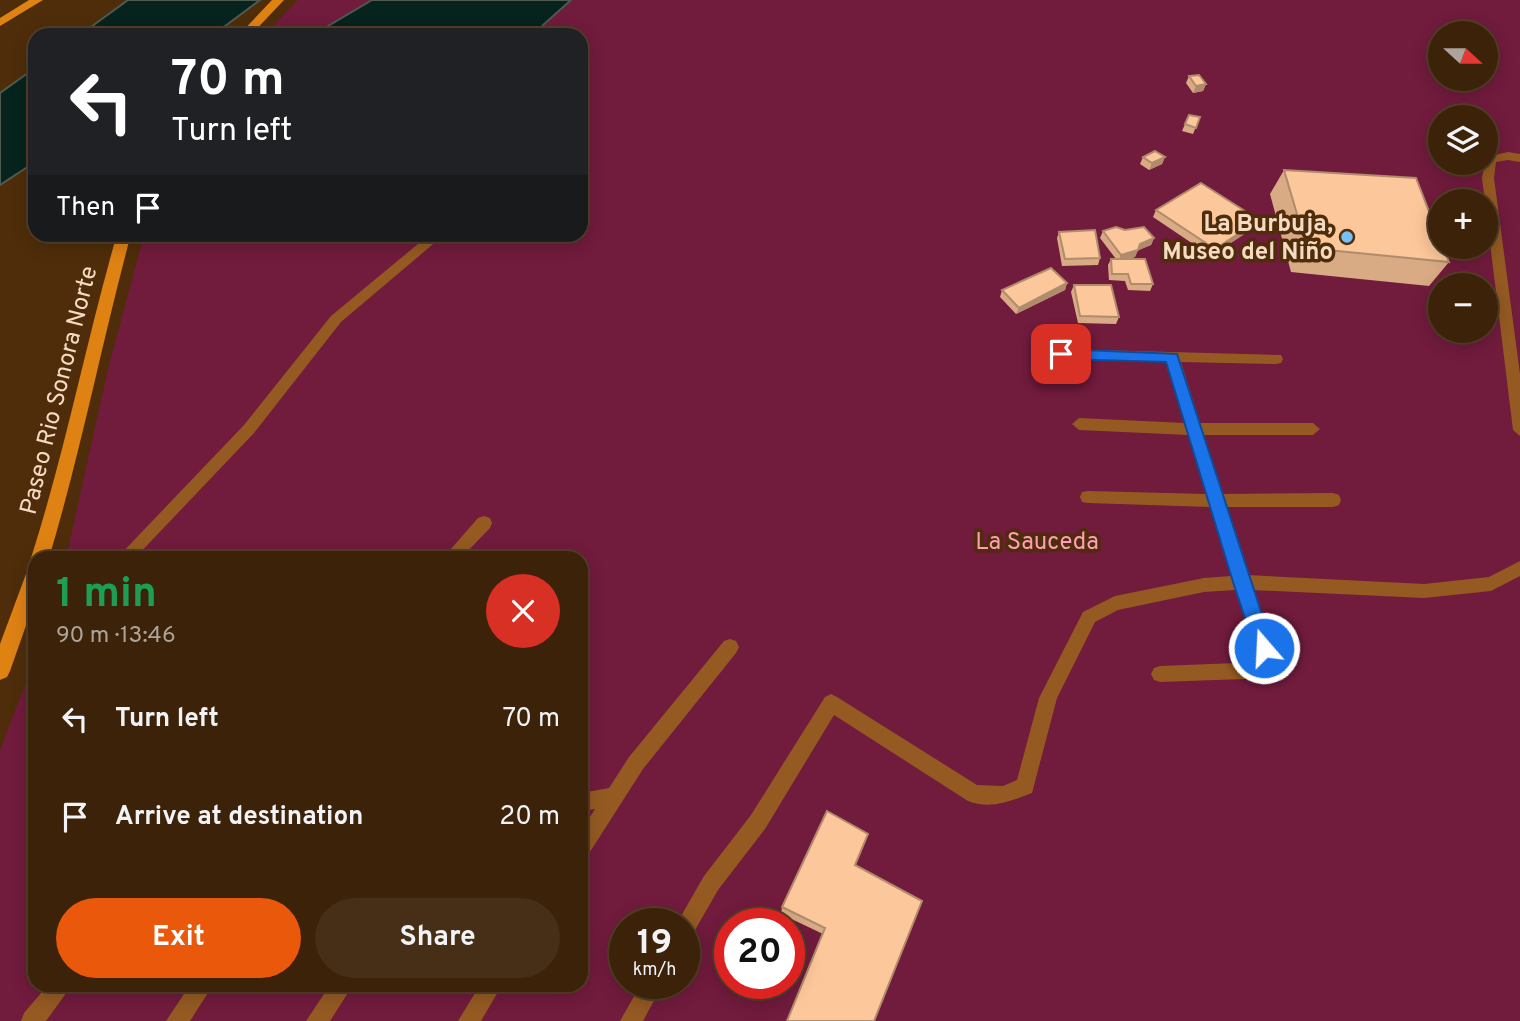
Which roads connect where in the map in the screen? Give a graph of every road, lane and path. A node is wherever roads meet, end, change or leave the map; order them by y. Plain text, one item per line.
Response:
1 (37, 0) edge
2 (278, 0) edge
3 (0, 23) edge
4 (252, 28) edge
5 (1520, 158) edge
6 (122, 242) edge
7 (429, 242) edge
8 (1061, 354) dead end
9 (1172, 357) junction
10 (1276, 359) dead end
11 (1079, 424) dead end
12 (1194, 429) junction
13 (1312, 429) dead end
14 (1520, 430) edge
15 (1088, 497) dead end
16 (1333, 500) dead end
17 (1216, 501) junction
18 (484, 523) dead end
19 (42, 551) edge
20 (132, 551) edge
21 (458, 551) edge
22 (1520, 568) edge
23 (1241, 582) junction
24 (28, 593) edge
25 (730, 647) dead end
26 (0, 671) edge
27 (1160, 674) dead end
28 (615, 796) junction
29 (588, 801) edge
30 (588, 837) edge
31 (697, 908) edge
32 (56, 992) edge
33 (197, 992) edge
34 (338, 992) edge
35 (488, 992) edge
36 (644, 999) edge
37 (32, 1021) edge
38 (177, 1021) edge
39 (317, 1021) edge
40 (469, 1021) edge
41 (631, 1021) edge

1 - 3 main road
2 - 4 main road
5 - 14 lane
6 - 19 main road, Paseo Rio Sonora Norte
7 - 20 lane
8 - 9 lane
9 - 10 lane
9 - 12 lane
11 - 12 lane
12 - 13 lane
12 - 17 lane
15 - 17 lane
16 - 17 lane
17 - 23 lane
18 - 21 lane
22 - 23 lane
23 - 27 lane
23 - 31 lane
24 - 26 main road
25 - 28 lane
28 - 29 lane
28 - 30 lane
32 - 37 lane
33 - 38 lane
34 - 39 lane
35 - 40 lane
36 - 41 lane

